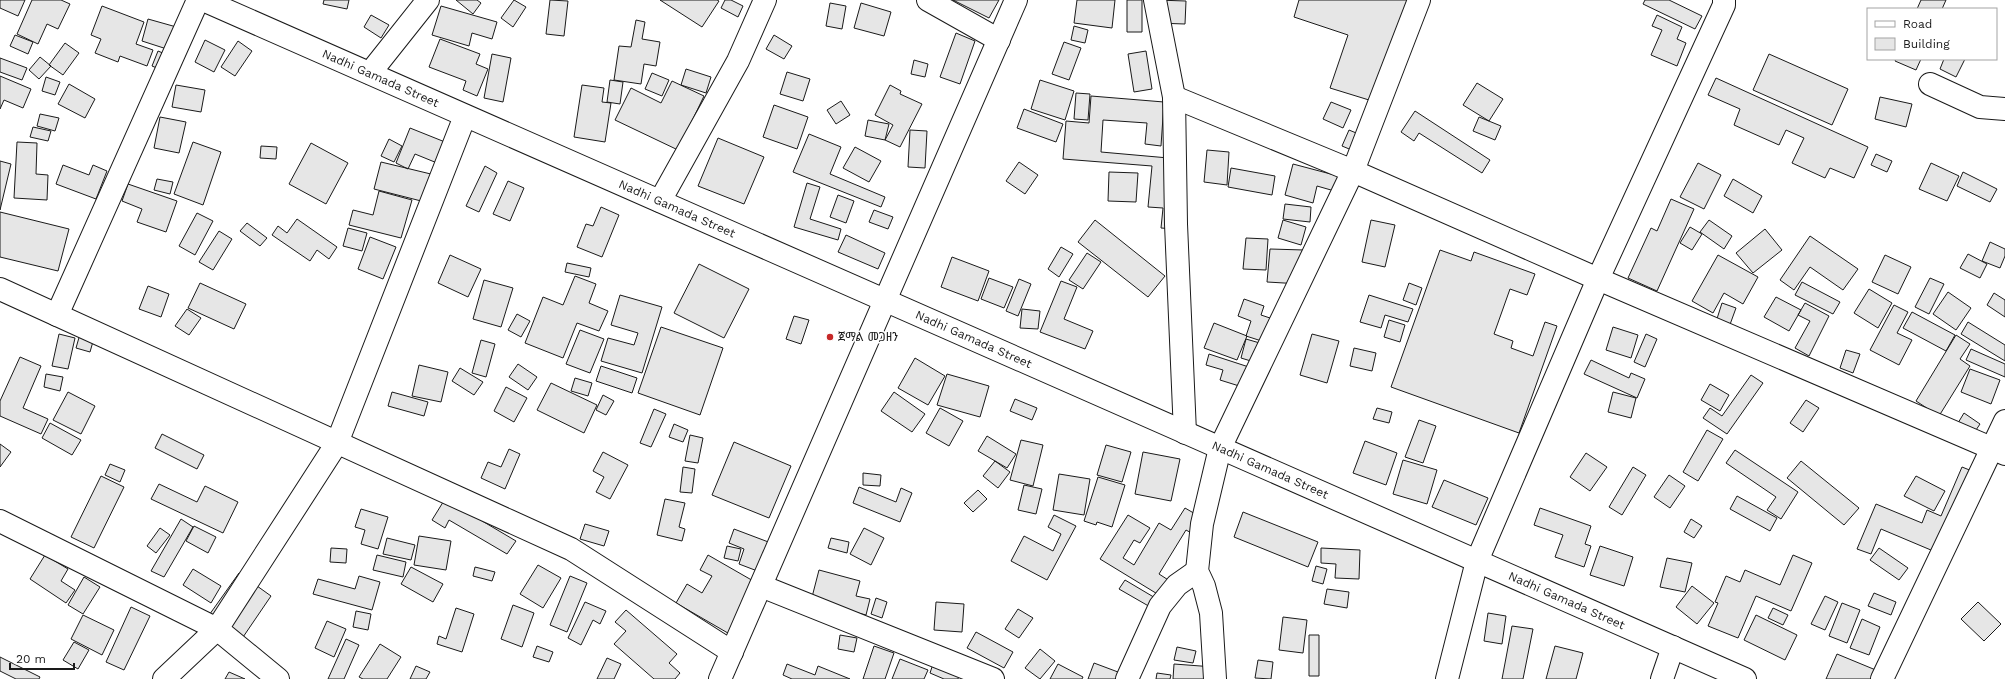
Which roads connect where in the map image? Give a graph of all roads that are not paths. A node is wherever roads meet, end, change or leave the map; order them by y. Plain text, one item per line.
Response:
1 (198, 0) edge
2 (203, 0) edge
3 (428, 0) edge
4 (765, 0) edge
5 (928, 0) edge
6 (1016, 0) edge
7 (1155, 0) edge
8 (1419, 0) edge
9 (1724, 0) edge
10 (233, 6) edge
11 (999, 40) junction
12 (370, 74) junction
13 (1930, 84) dead end
14 (1174, 97) junction
15 (2005, 109) edge
16 (465, 116) junction
17 (1353, 171) junction
18 (660, 201) junction
19 (1598, 280) junction
20 (0, 289) edge
21 (884, 300) junction
22 (57, 315) junction
23 (2005, 421) edge
24 (1185, 433) junction
25 (337, 443) junction
26 (1220, 448) junction
27 (1999, 451) edge
28 (0, 521) edge
29 (1477, 561) junction
30 (1197, 571) junction
31 (761, 586) junction
32 (217, 629) junction
33 (1673, 647) junction
34 (732, 652) junction
35 (164, 679) edge
36 (278, 679) edge
37 (720, 679) edge
38 (993, 679) edge
39 (1127, 679) edge
40 (1215, 679) edge
41 (1447, 679) edge
42 (1662, 679) edge
43 (1745, 679) edge
44 (1882, 679) edge

1 - 22 street
2 - 10 street, Nadhi Gamada Street
3 - 12 street
4 - 18 street
5 - 11 street
6 - 11 street
7 - 14 street
8 - 17 street
9 - 19 street
10 - 12 street, Nadhi Gamada Street
11 - 21 street
12 - 16 street, Nadhi Gamada Street
13 - 15 street
14 - 17 street
14 - 24 street
16 - 18 street, Nadhi Gamada Street
16 - 25 street
17 - 19 street
17 - 26 street
18 - 21 street, Nadhi Gamada Street
19 - 27 street
19 - 29 street
20 - 22 street
21 - 24 street, Nadhi Gamada Street
21 - 31 street
22 - 25 street
23 - 27 street
24 - 26 street, Nadhi Gamada Street
25 - 32 street
25 - 34 street
26 - 29 street, Nadhi Gamada Street
26 - 30 street
27 - 44 street
28 - 32 street
29 - 33 street, Nadhi Gamada Street
29 - 41 street
30 - 39 street
30 - 40 street
31 - 34 street
31 - 38 street
32 - 35 street
32 - 36 street
33 - 42 street
33 - 43 street, Nadhi Gamada Street
34 - 37 street

